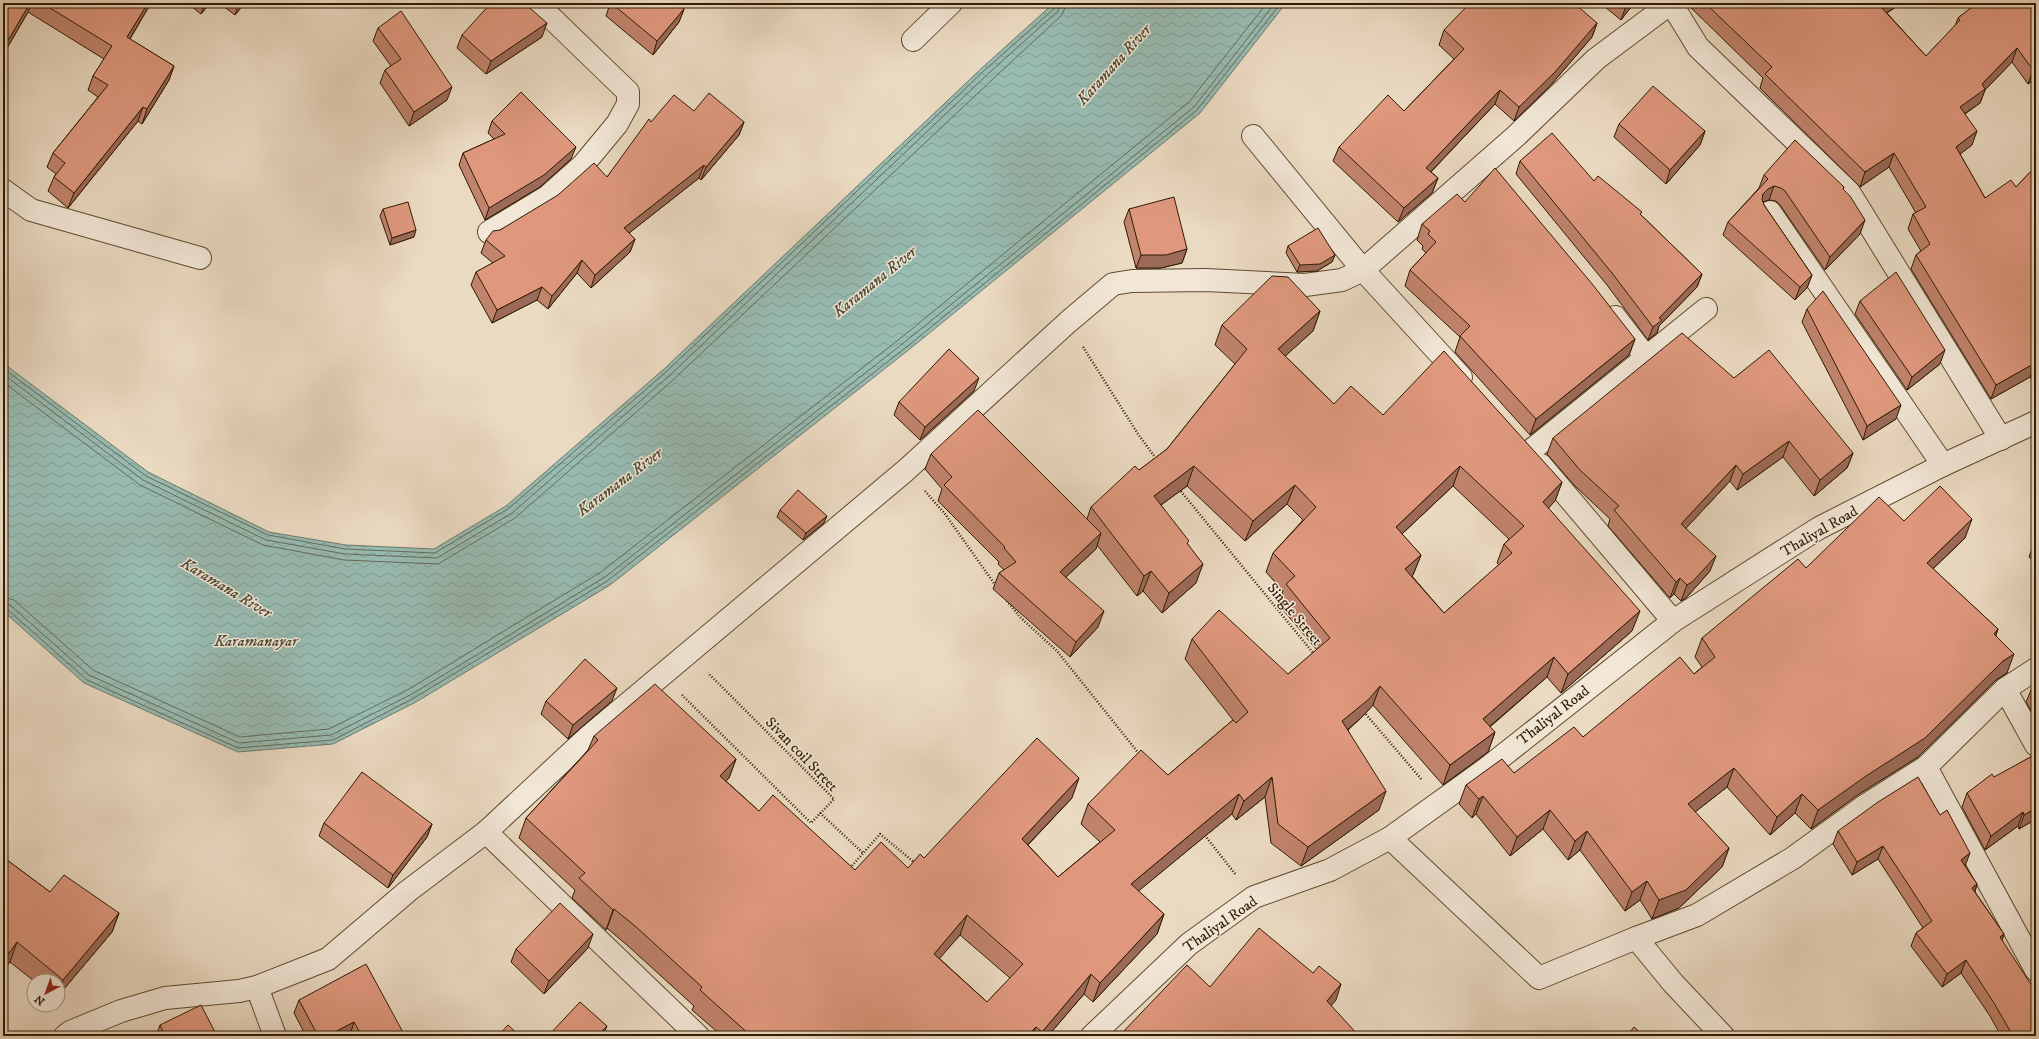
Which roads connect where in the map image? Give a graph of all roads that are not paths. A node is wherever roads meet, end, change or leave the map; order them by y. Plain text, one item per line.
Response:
1 (536, 3) edge
2 (951, 3) edge
3 (913, 40) dead end
4 (1253, 136) dead end
5 (1488, 160) junction
6 (1502, 178) edge
7 (3, 190) edge
8 (1770, 212) edge
9 (489, 232) dead end
10 (200, 258) dead end
11 (1363, 270) junction
12 (1602, 299) edge
13 (1706, 309) dead end
14 (1646, 357) junction
15 (1475, 393) edge
16 (2033, 429) edge
17 (2001, 439) junction
18 (1943, 465) junction
19 (1673, 621) junction
20 (2036, 669) edge
21 (2004, 689) junction
22 (2036, 745) edge
23 (1926, 767) junction
24 (486, 832) junction
25 (1390, 838) junction
26 (1636, 938) junction
27 (2036, 970) edge
28 (257, 987) junction
29 (687, 1032) edge
30 (65, 1036) edge
31 (275, 1036) edge
32 (1092, 1036) edge
33 (1723, 1036) edge

1 - 9 street
2 - 3 street
4 - 11 street
5 - 6 street
5 - 11 street
5 - 17 street
7 - 10 street
8 - 18 street
11 - 15 street
11 - 24 street
12 - 14 street
13 - 14 street
14 - 19 street
16 - 17 street, Thaliyal Road
17 - 18 street, Thaliyal Road
18 - 19 street, Thaliyal Road
19 - 25 street, Thaliyal Road
20 - 21 street
21 - 22 street
21 - 23 street
23 - 26 street
23 - 27 street
24 - 28 street
24 - 29 street
25 - 26 street
25 - 32 street, Thaliyal Road
26 - 33 street
28 - 30 street
28 - 31 street

